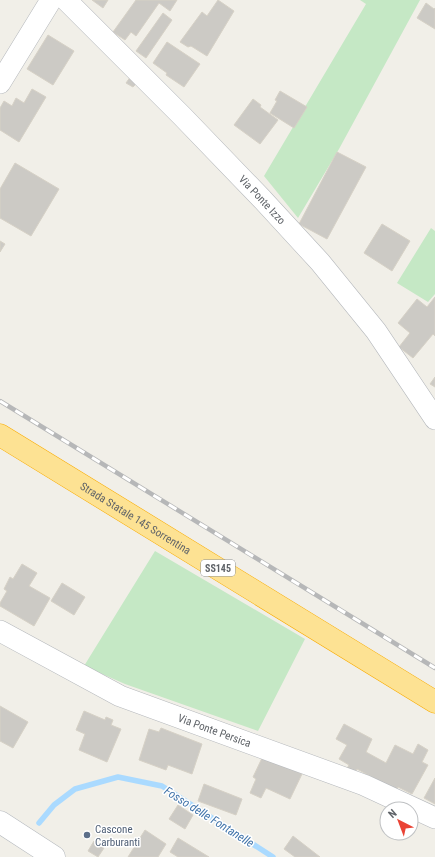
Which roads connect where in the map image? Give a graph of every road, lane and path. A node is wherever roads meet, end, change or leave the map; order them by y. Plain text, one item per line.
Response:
1 (51, 0) edge
2 (66, 0) edge
3 (0, 83) edge
4 (435, 419) edge
5 (0, 435) edge
6 (0, 631) edge
7 (435, 702) edge
8 (435, 818) edge
9 (0, 822) edge
10 (54, 857) edge

1 - 3 street
2 - 4 street, Via Ponte Izzo
5 - 7 highway, Strada Statale 145 Sorrentina / SS145
6 - 8 street, Via Ponte Persica
9 - 10 main road

